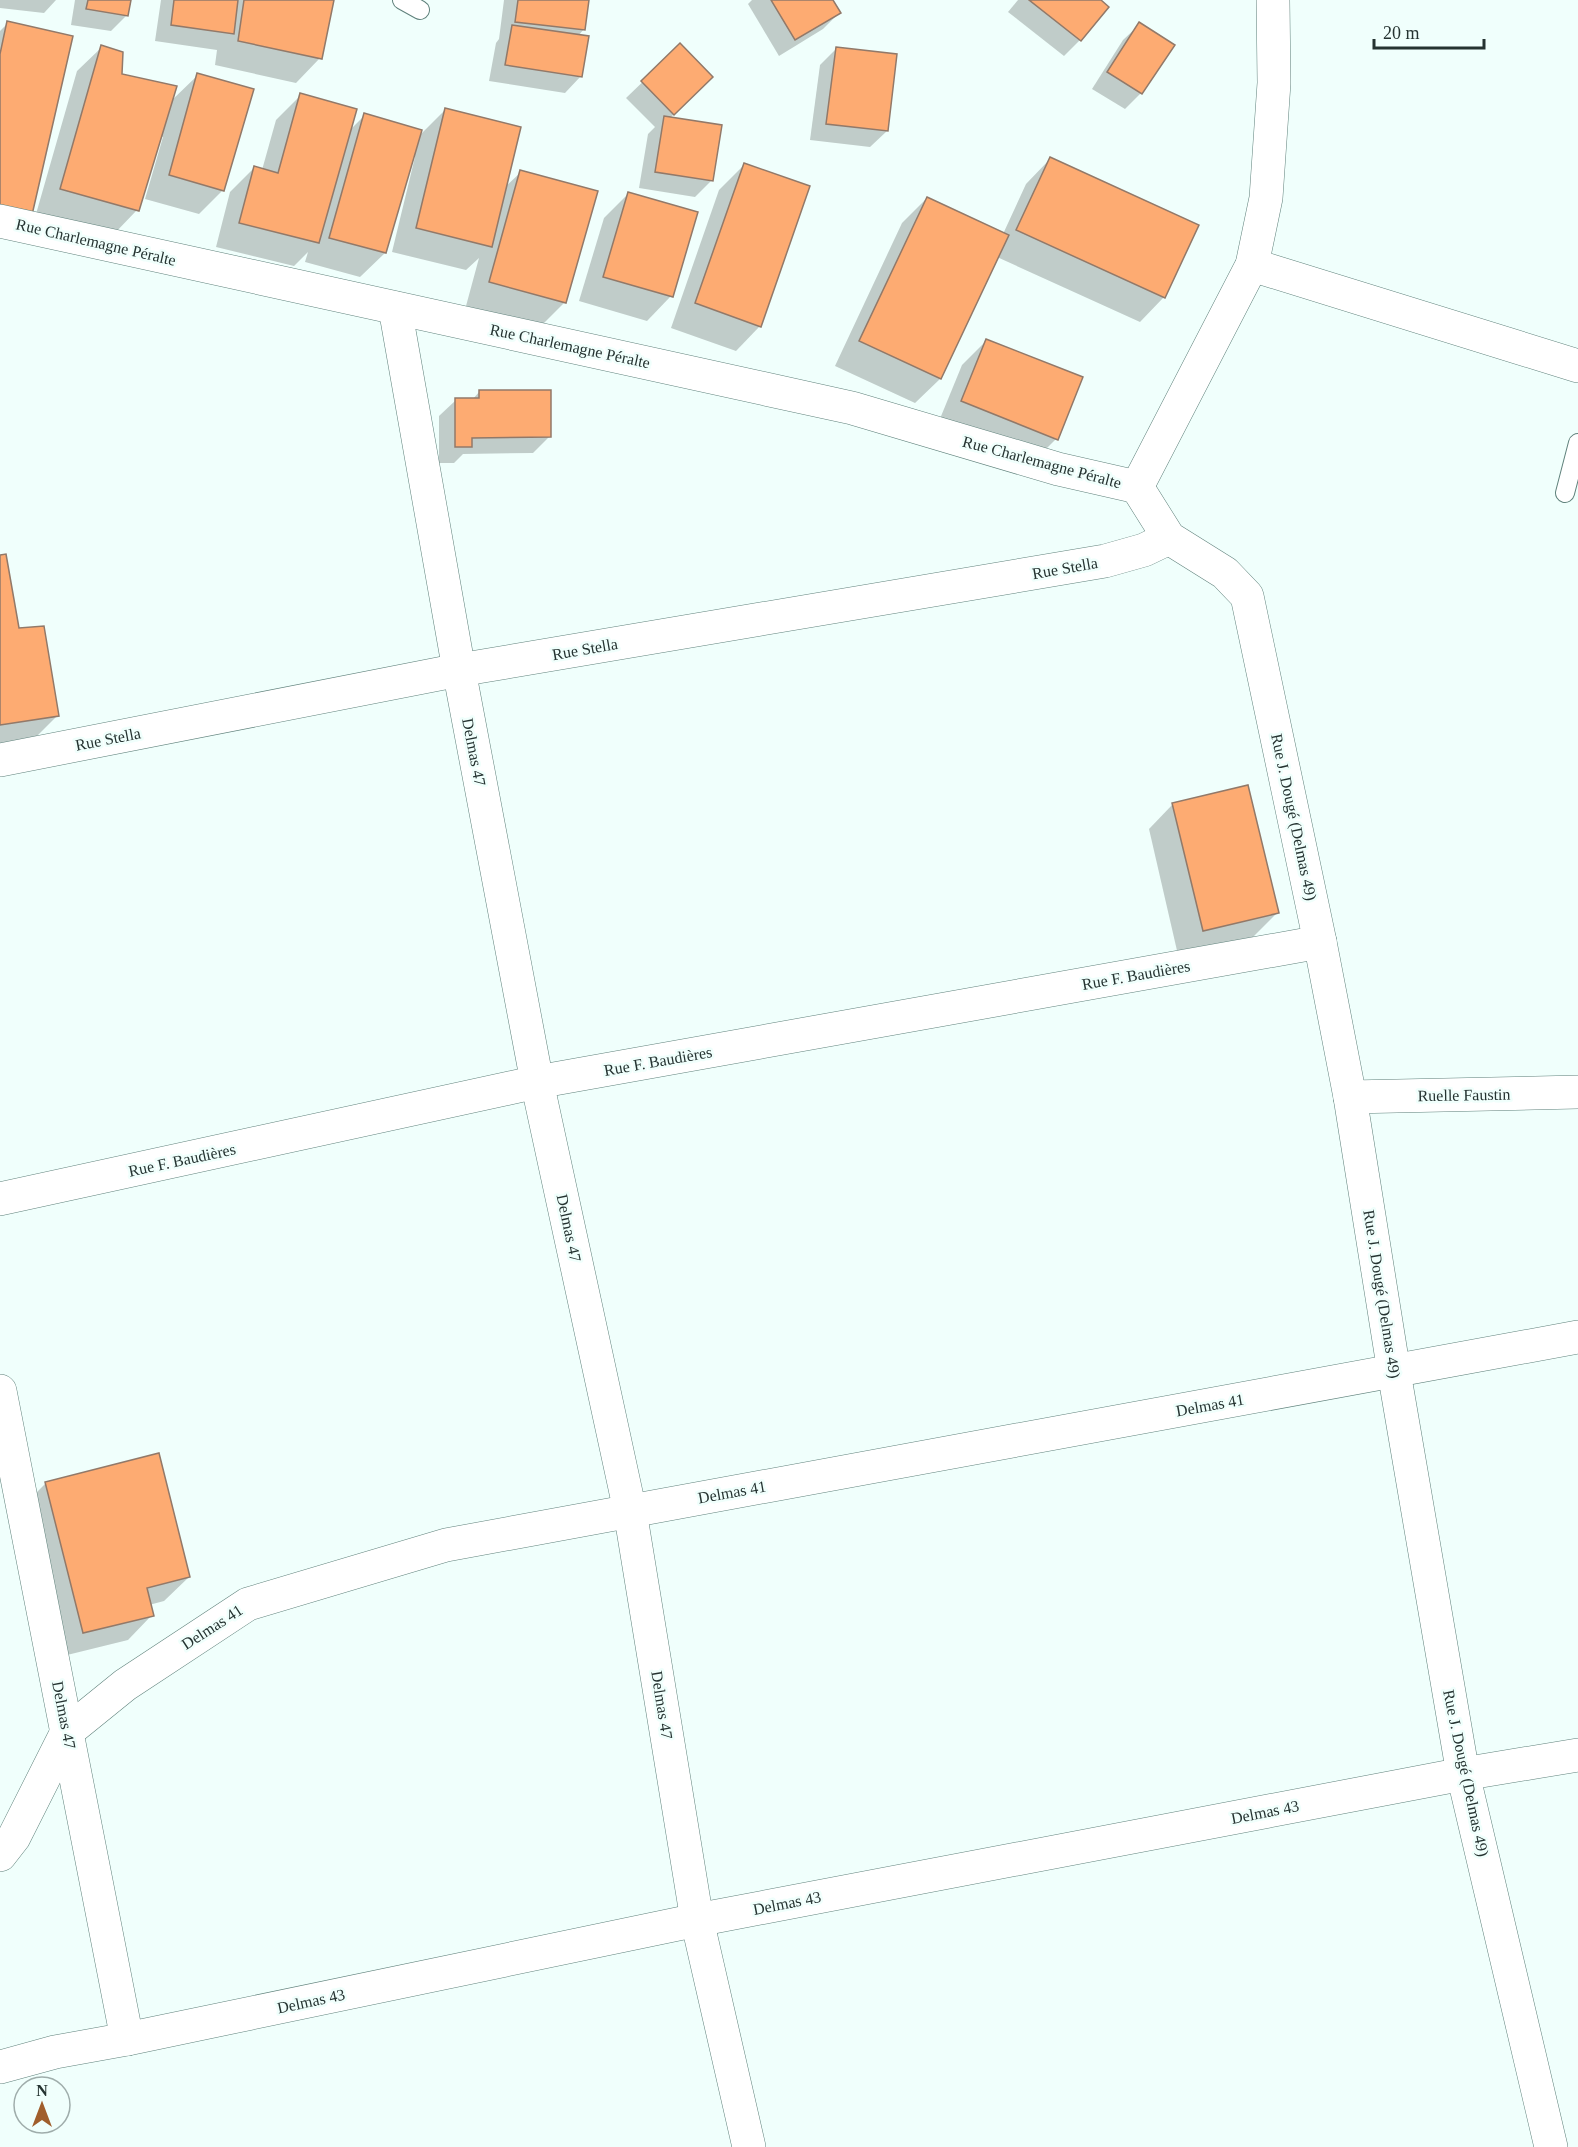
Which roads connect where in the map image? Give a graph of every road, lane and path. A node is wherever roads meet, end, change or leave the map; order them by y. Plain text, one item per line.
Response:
1 (402, 0) edge
2 (1273, 0) edge
3 (420, 10) dead end
4 (0, 221) edge
5 (1252, 266) junction
6 (395, 308) junction
7 (1578, 366) edge
8 (1578, 443) edge
9 (1137, 487) junction
10 (1565, 493) dead end
11 (1169, 538) junction
12 (459, 670) junction
13 (0, 760) edge
14 (1320, 942) junction
15 (537, 1082) junction
16 (1578, 1092) edge
17 (1350, 1097) junction
18 (0, 1199) edge
19 (1578, 1337) edge
20 (1394, 1372) junction
21 (0, 1391) edge
22 (630, 1511) junction
23 (67, 1732) junction
24 (1578, 1755) edge
25 (1463, 1774) junction
26 (0, 1855) edge
27 (697, 1920) junction
28 (127, 2039) junction
29 (0, 2067) edge
30 (749, 2147) edge
31 (1551, 2147) edge

1 - 3 lane
2 - 5 street
4 - 6 street, Rue Charlemagne Péralte
5 - 7 street
5 - 9 street
6 - 9 street, Rue Charlemagne Péralte
6 - 12 street, Delmas 47
8 - 10 lane
9 - 11 street, Rue J. Dougé (Delmas 49)
11 - 12 street, Rue Stella
11 - 14 street, Rue J. Dougé (Delmas 49)
12 - 13 street, Rue Stella
12 - 15 street, Delmas 47
14 - 15 street, Rue F. Baudières
14 - 17 street, Rue J. Dougé (Delmas 49)
15 - 18 street, Rue F. Baudières
15 - 22 street, Delmas 47
16 - 17 street, Ruelle Faustin
17 - 20 street, Rue J. Dougé (Delmas 49)
19 - 20 street, Delmas 41
20 - 22 street, Delmas 41
20 - 25 street, Rue J. Dougé (Delmas 49)
21 - 23 street, Delmas 47
22 - 23 street, Delmas 41
22 - 27 street, Delmas 47
23 - 26 street, Delmas 41
23 - 28 street, Delmas 47
24 - 25 street, Delmas 43
25 - 27 street, Delmas 43
25 - 31 street, Rue J. Dougé (Delmas 49)
27 - 28 street, Delmas 43
27 - 30 street, Delmas 47
28 - 29 street, Delmas 43

